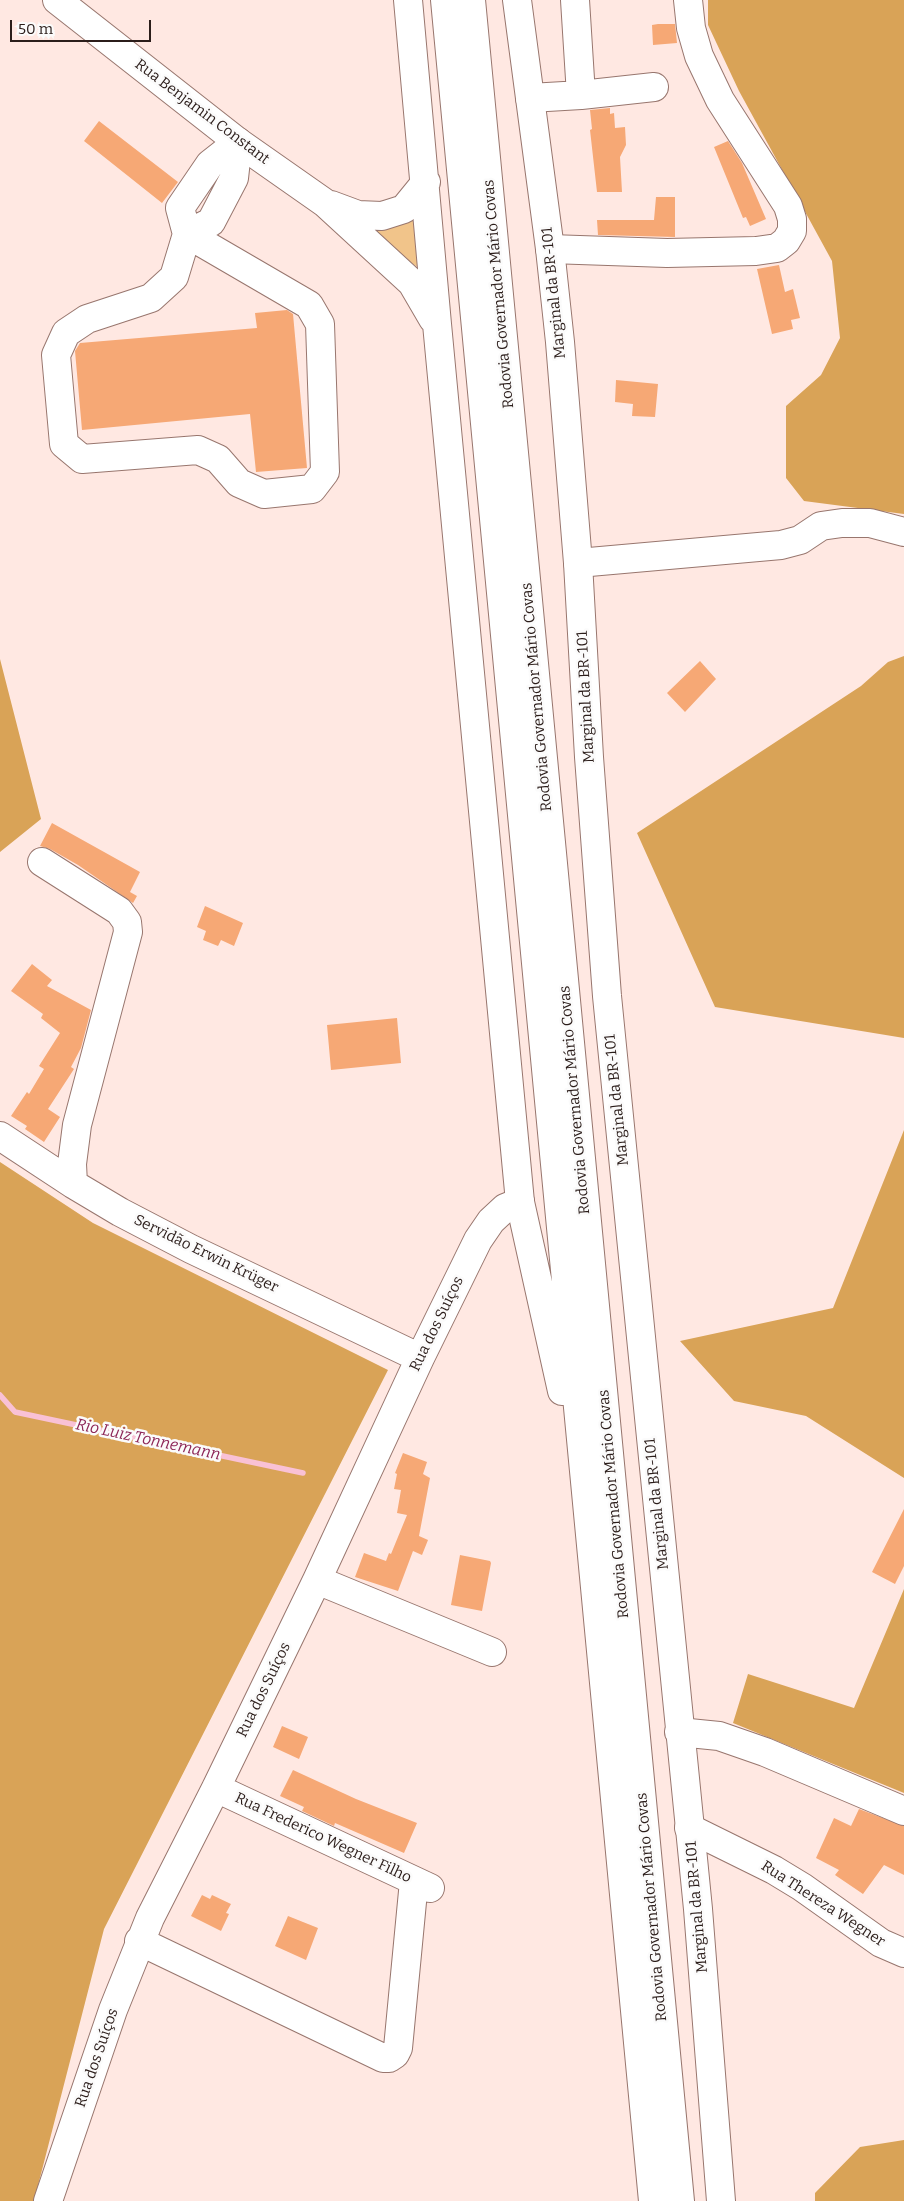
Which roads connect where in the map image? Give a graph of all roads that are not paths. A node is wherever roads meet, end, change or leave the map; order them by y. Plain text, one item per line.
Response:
1 (57, 0) edge
2 (408, 0) edge
3 (445, 0) edge
4 (471, 0) edge
5 (517, 0) edge
6 (574, 0) edge
7 (688, 0) edge
8 (654, 87) dead end
9 (581, 95) junction
10 (530, 98) junction
11 (238, 142) junction
12 (426, 182) junction
13 (325, 203) junction
14 (187, 234) junction
15 (550, 249) junction
16 (437, 324) junction
17 (904, 532) edge
18 (578, 563) junction
19 (42, 862) dead end
20 (0, 1136) edge
21 (73, 1184) junction
22 (520, 1202) junction
23 (420, 1358) junction
24 (590, 1514) junction
25 (317, 1580) junction
26 (492, 1652) dead end
27 (679, 1732) junction
28 (216, 1788) junction
29 (904, 1811) edge
30 (690, 1828) junction
31 (139, 1941) junction
32 (904, 1953) edge
33 (48, 2201) edge
34 (653, 2201) edge
35 (680, 2201) edge
36 (721, 2201) edge

1 - 11 main road, Rua Benjamin Constant
2 - 12 main road
3 - 24 main road, Rodovia Governador Mário Covas
4 - 35 main road, Rodovia Governador Mário Covas
5 - 10 main road, Marginal da BR-101
6 - 9 main road
7 - 15 main road
8 - 9 main road
9 - 10 main road
10 - 15 main road, Marginal da BR-101
11 - 13 main road, Rua Benjamin Constant
11 - 14 main road
12 - 13 main road, Rua Benjamin Constant
12 - 16 main road
13 - 16 main road, Rua Benjamin Constant
14 - 14 main road
15 - 18 main road, Marginal da BR-101
16 - 22 main road
17 - 18 main road
18 - 27 main road, Marginal da BR-101
19 - 21 main road
20 - 21 main road, Servidão Erwin Krüger
21 - 23 main road, Servidão Erwin Krüger
22 - 23 main road, Rua dos Suíços
22 - 24 main road
23 - 25 main road, Rua dos Suíços
24 - 34 main road, Rodovia Governador Mário Covas
25 - 26 main road
25 - 28 main road, Rua dos Suíços
27 - 29 main road
27 - 30 main road, Marginal da BR-101
28 - 31 main road, Rua dos Suíços
28 - 31 main road, Rua Frederico Wegner Filho
30 - 32 main road, Rua Thereza Wegner
30 - 36 main road, Marginal da BR-101
31 - 33 main road, Rua dos Suíços

